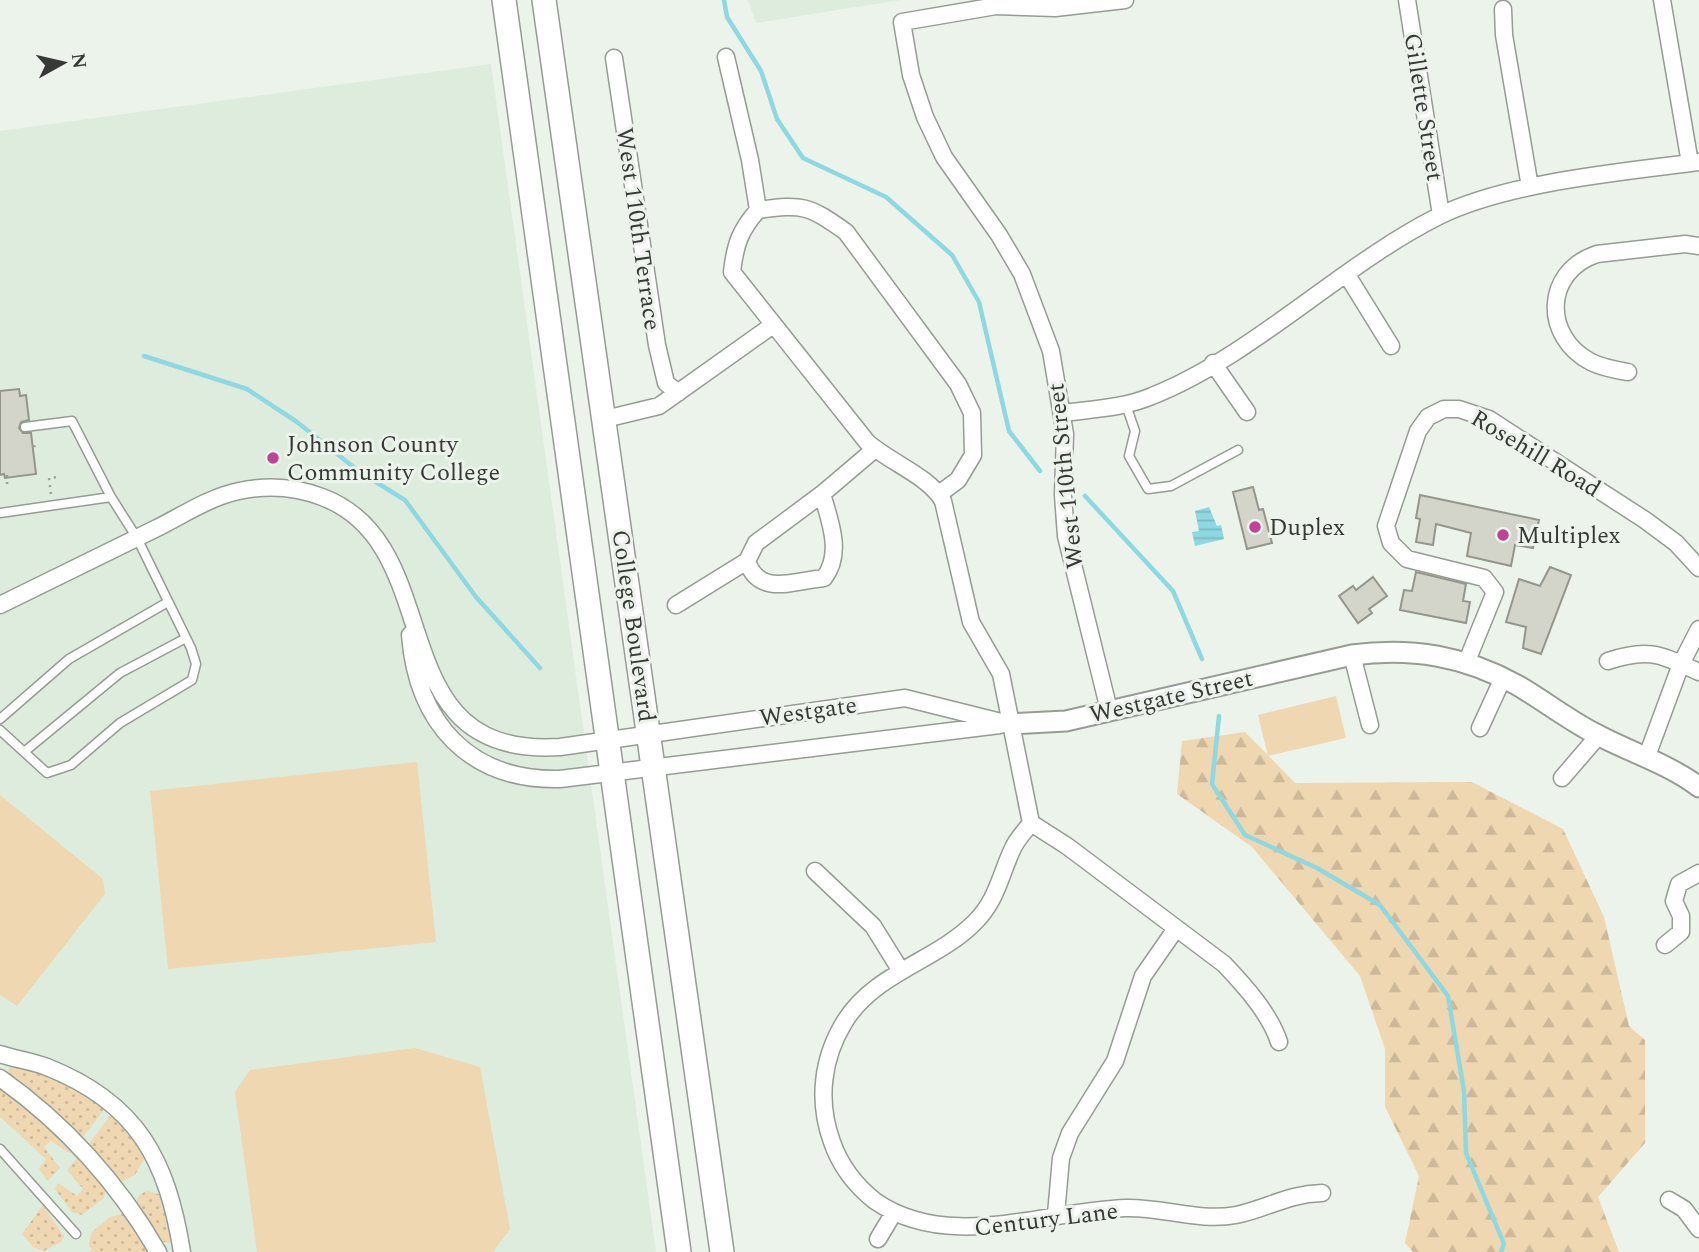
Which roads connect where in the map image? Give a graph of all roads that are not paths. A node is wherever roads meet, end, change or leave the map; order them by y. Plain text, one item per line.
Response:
1 (504, 0) edge
2 (544, 0) edge
3 (1125, 0) edge
4 (1406, 0) edge
5 (1662, 0) edge
6 (1503, 9) dead end
7 (726, 57) dead end
8 (614, 58) dead end
9 (1695, 163) edge
10 (1530, 187) junction
11 (758, 210) junction
12 (1441, 215) junction
13 (1699, 246) edge
14 (1347, 275) junction
15 (773, 325) junction
16 (1391, 346) dead end
17 (1213, 363) junction
18 (1629, 372) dead end
19 (678, 393) junction
20 (1126, 405) junction
21 (1247, 412) dead end
22 (1063, 413) junction
23 (605, 419) junction
24 (25, 427) dead end
25 (875, 449) junction
26 (1238, 450) dead end
27 (822, 494) junction
28 (939, 494) junction
29 (111, 497) junction
30 (0, 513) edge
31 (137, 538) junction
32 (747, 561) junction
33 (1699, 568) edge
34 (168, 602) junction
35 (0, 605) edge
36 (676, 605) dead end
37 (409, 614) junction
38 (1699, 629) edge
39 (186, 638) junction
40 (1352, 655) junction
41 (1467, 661) junction
42 (1608, 662) dead end
43 (1681, 664) junction
44 (1699, 672) edge
45 (1503, 678) junction
46 (1109, 710) junction
47 (0, 719) edge
48 (1009, 724) junction
49 (1370, 725) dead end
50 (1480, 728) dead end
51 (0, 730) edge
52 (649, 734) junction
53 (1598, 736) junction
54 (606, 740) junction
55 (24, 752) junction
56 (1647, 757) junction
57 (654, 767) junction
58 (611, 772) junction
59 (1562, 778) dead end
60 (1699, 787) edge
61 (1031, 822) junction
62 (815, 871) dead end
63 (1699, 873) edge
64 (1175, 930) junction
65 (1665, 945) dead end
66 (901, 971) junction
67 (1279, 1042) dead end
68 (0, 1054) edge
69 (0, 1078) edge
70 (0, 1149) edge
71 (1322, 1193) dead end
72 (1670, 1200) dead end
73 (893, 1214) junction
74 (1056, 1214) junction
75 (1699, 1229) edge
76 (76, 1234) dead end
77 (878, 1238) dead end
78 (158, 1252) edge
79 (182, 1252) edge
80 (679, 1252) edge
81 (722, 1252) edge

1 - 54 main road, College Boulevard
2 - 23 main road, College Boulevard
3 - 22 street, West 110th Street
4 - 12 street, Gillette Street
5 - 9 street
6 - 10 street
7 - 11 street
8 - 19 street, West 110th Terrace
9 - 10 street
10 - 12 street
11 - 15 street
11 - 28 street
12 - 14 street
13 - 18 street
14 - 16 street
14 - 17 street
15 - 19 street
15 - 25 street
17 - 20 street
17 - 21 street
19 - 23 street
20 - 22 street
20 - 26 lane
22 - 46 street, West 110th Street
23 - 52 main road, College Boulevard
24 - 29 lane
25 - 27 street
25 - 28 street
27 - 32 street
27 - 32 street
28 - 48 street
29 - 30 lane
29 - 31 lane
31 - 34 lane
31 - 35 street
31 - 37 street
32 - 36 street
33 - 41 street, Rosehill Road
34 - 39 lane
34 - 47 lane
37 - 54 street, Westgate
37 - 58 street, Westgate Street
38 - 43 street
39 - 55 lane
39 - 55 lane
40 - 41 street, Westgate Street
40 - 46 street, Westgate Street
40 - 49 street
41 - 45 street, Westgate Street
42 - 43 street
43 - 44 street
43 - 56 street
45 - 50 street
45 - 53 street, Westgate Street
46 - 48 street, Westgate Street
48 - 52 street, Westgate
48 - 57 street, Westgate Street
48 - 61 street
51 - 55 lane
52 - 54 street, Westgate
52 - 57 main road, College Boulevard
53 - 56 street, Westgate Street
53 - 59 street
54 - 58 main road, College Boulevard
56 - 60 street, Westgate Street
57 - 58 street, Westgate Street
57 - 81 main road, College Boulevard
58 - 80 main road, College Boulevard
61 - 64 street
61 - 66 street, Century Lane
62 - 66 street
63 - 65 street
64 - 67 street
64 - 74 street
66 - 73 street, Century Lane
68 - 79 street
69 - 78 street
70 - 76 lane
71 - 74 street, Century Lane
72 - 75 street
73 - 74 street, Century Lane
73 - 77 street

